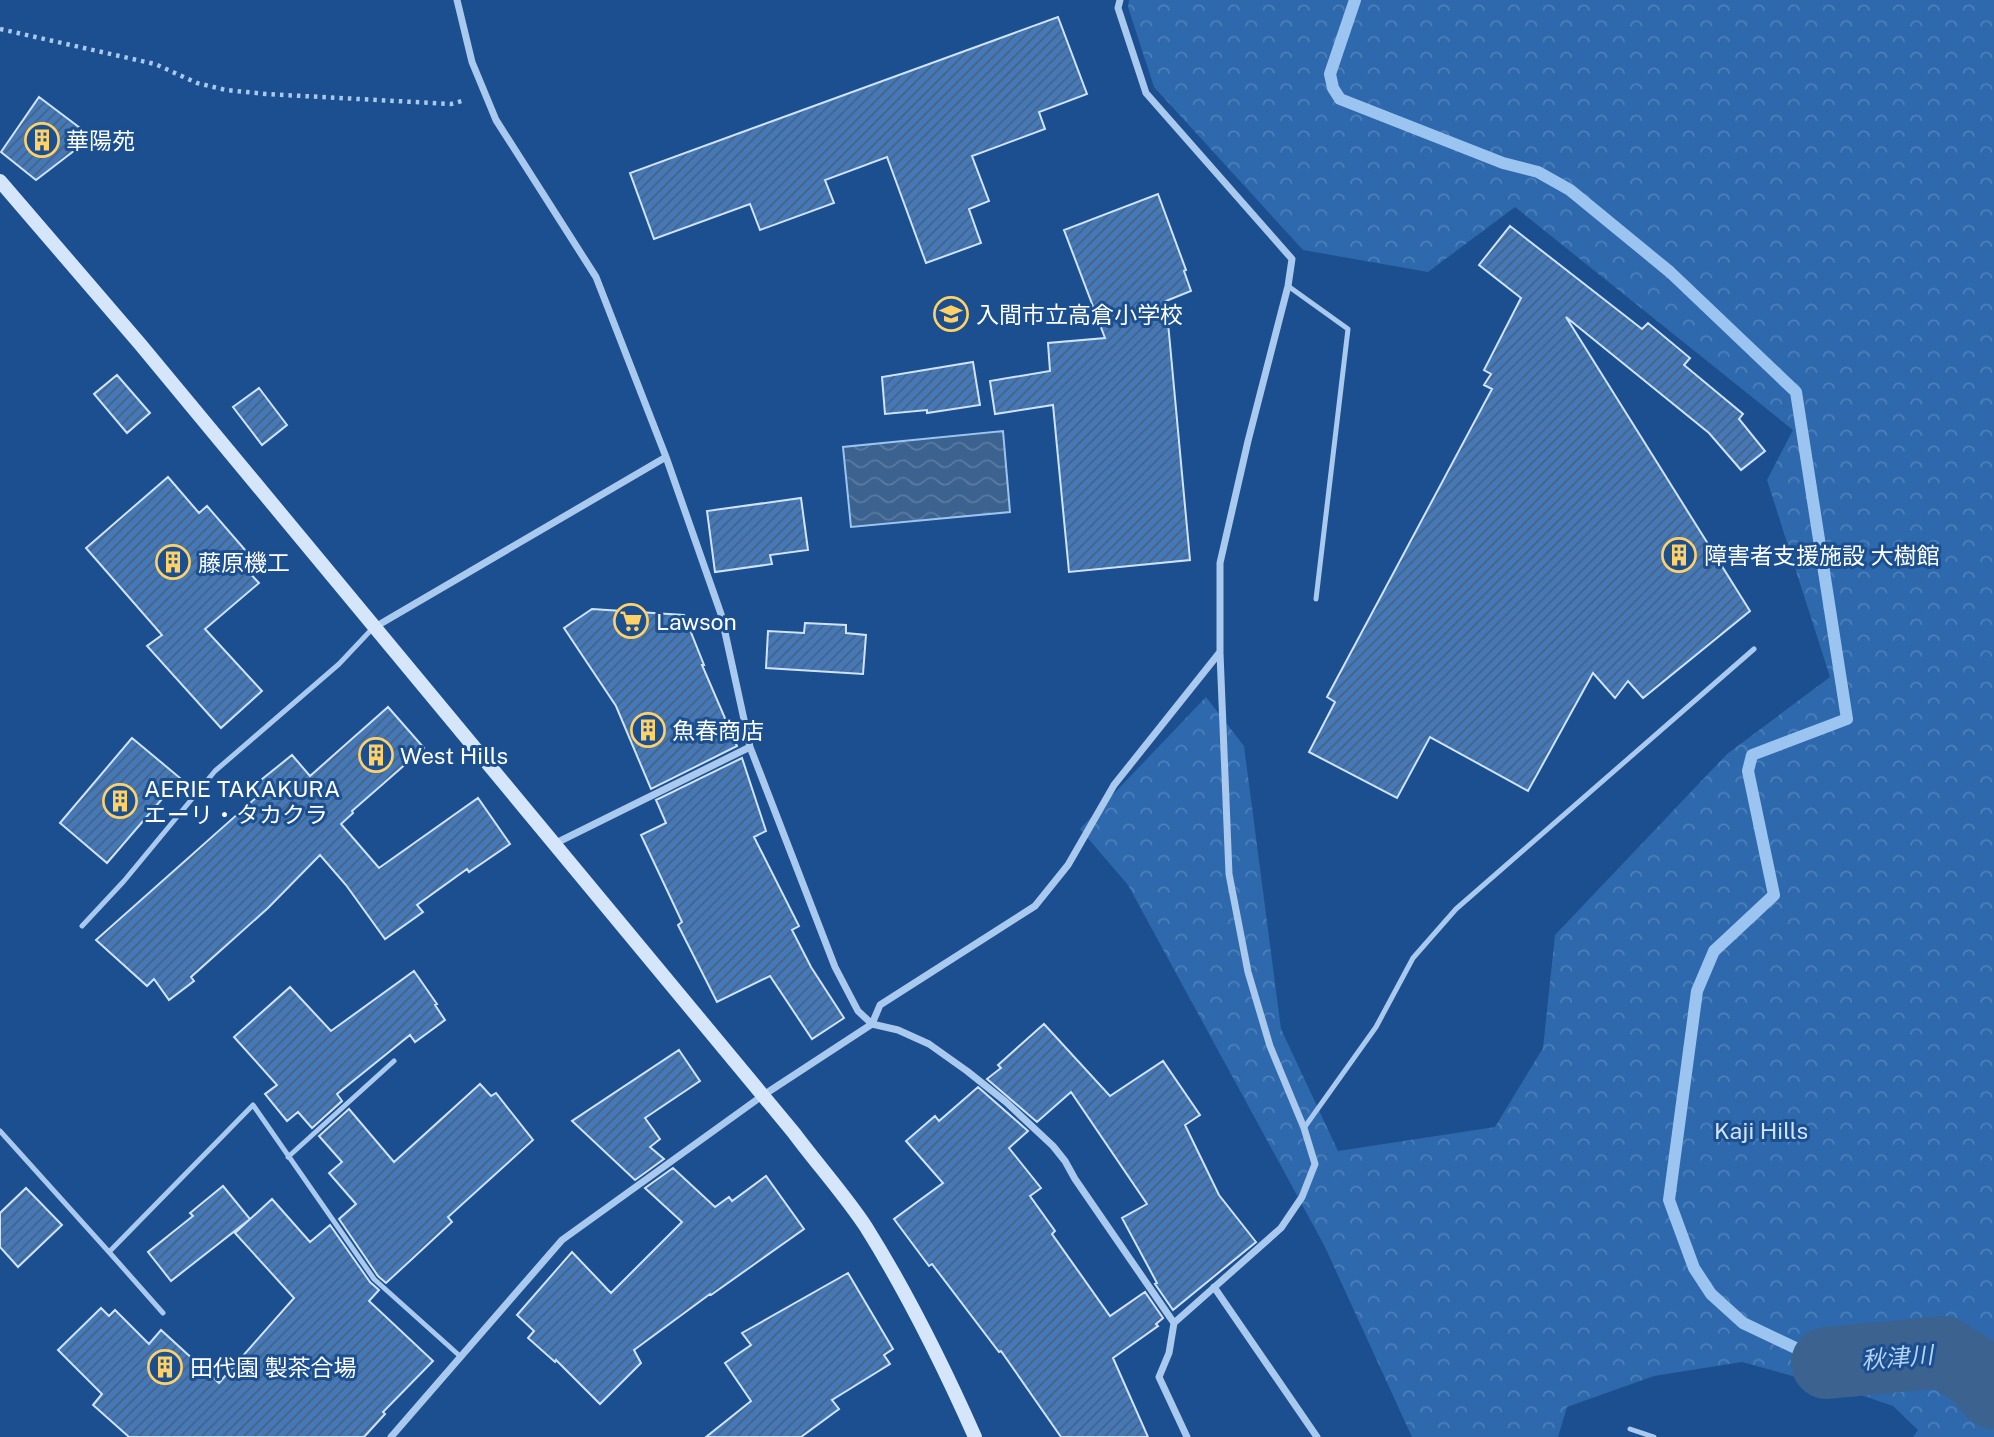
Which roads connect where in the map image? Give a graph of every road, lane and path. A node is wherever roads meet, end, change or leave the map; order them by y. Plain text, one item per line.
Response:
1 (457, 0) edge
2 (1120, 0) edge
3 (0, 29) edge
4 (486, 95) junction
5 (0, 181) edge
6 (1287, 286) junction
7 (666, 457) junction
8 (1316, 599) dead end
9 (375, 627) junction
10 (1754, 649) dead end
11 (1220, 652) junction
12 (750, 747) junction
13 (554, 844) junction
14 (82, 926) dead end
15 (872, 1024) junction
16 (394, 1061) dead end
17 (762, 1096) junction
18 (1304, 1128) junction
19 (0, 1131) edge
20 (288, 1157) junction
21 (109, 1252) junction
22 (1214, 1287) junction
23 (163, 1312) dead end
24 (1174, 1323) junction
25 (461, 1357) junction
26 (1630, 1429) dead end
27 (391, 1437) edge
28 (975, 1437) edge
29 (1186, 1437) edge
30 (1317, 1437) edge
31 (1654, 1437) edge

1 - 4 street
2 - 6 street
3 - 4 path
4 - 7 street
5 - 9 street
6 - 8 lane
6 - 11 street
7 - 9 street
7 - 12 street
9 - 13 street
9 - 14 lane
10 - 18 lane
11 - 15 street
11 - 18 street
12 - 13 street
12 - 15 street
13 - 17 street
15 - 17 street
15 - 24 street
16 - 20 lane
17 - 25 street
17 - 28 street
18 - 22 street
19 - 21 lane
20 - 21 lane
20 - 25 lane
21 - 23 lane
22 - 24 street
22 - 30 street
24 - 29 street
25 - 27 street
26 - 31 lane

